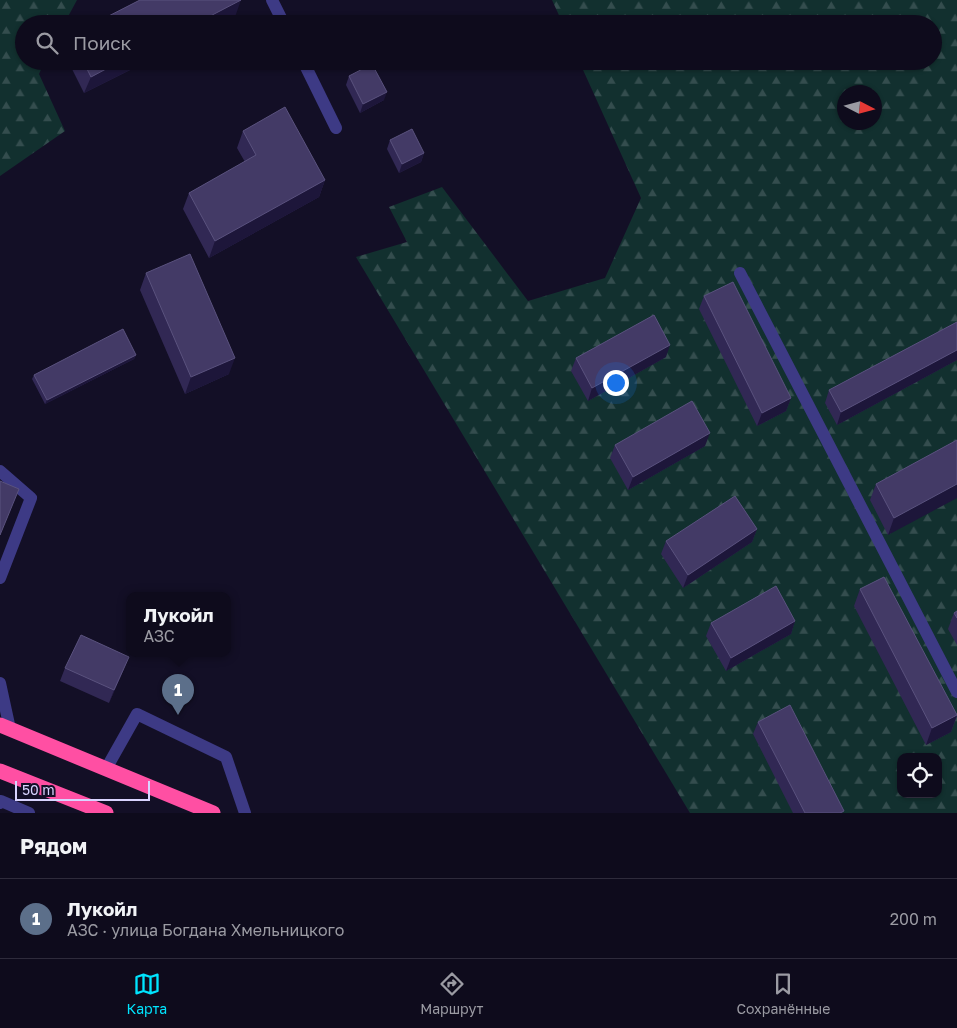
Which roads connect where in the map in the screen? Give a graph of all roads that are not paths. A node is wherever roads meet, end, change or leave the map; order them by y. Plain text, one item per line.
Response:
1 (272, 0) edge
2 (280, 15) edge
3 (307, 70) edge
4 (336, 128) dead end
5 (740, 273) dead end
6 (0, 471) edge
7 (0, 578) edge
8 (0, 683) edge
9 (957, 692) edge
10 (5, 727) edge
11 (106, 769) junction
12 (0, 771) edge
13 (0, 803) edge
14 (30, 813) edge
15 (106, 813) edge
16 (213, 813) edge
17 (245, 813) edge

1 - 2 lane
3 - 4 lane
5 - 9 lane
6 - 7 lane
8 - 10 lane
10 - 11 highway
11 - 16 highway
11 - 17 lane
12 - 15 highway
13 - 14 lane

